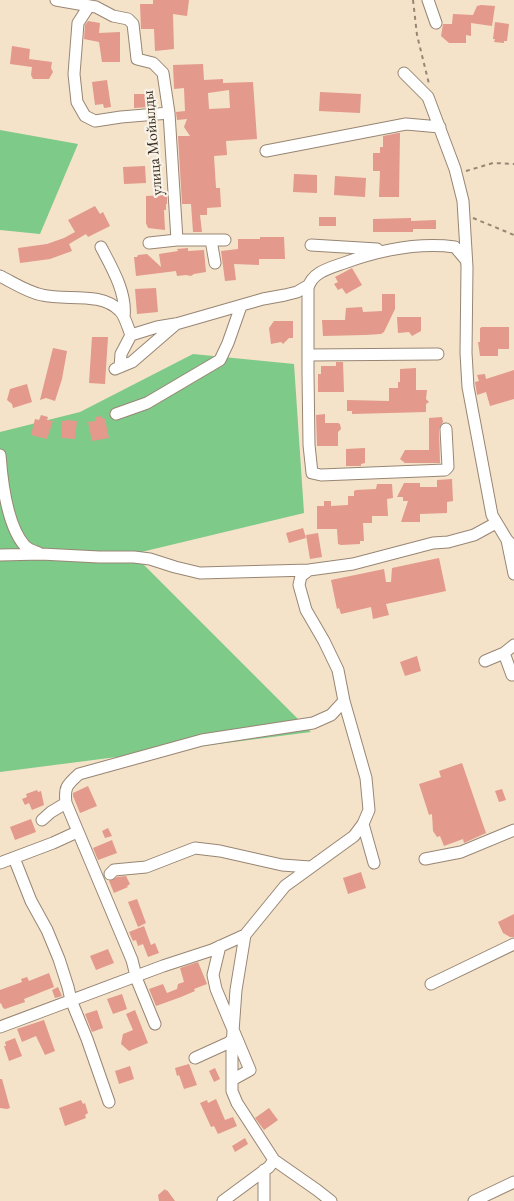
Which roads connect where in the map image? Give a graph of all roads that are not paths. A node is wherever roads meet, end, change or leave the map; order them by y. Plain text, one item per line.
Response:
1 (56, 0) edge
2 (428, 0) edge
3 (95, 4) edge
4 (436, 23) dead end
5 (404, 73) dead end
6 (169, 114) junction
7 (440, 127) junction
8 (266, 151) dead end
9 (177, 240) junction
10 (211, 240) junction
11 (224, 240) dead end
12 (149, 243) dead end
13 (311, 245) dead end
14 (102, 247) dead end
15 (389, 249) junction
16 (466, 260) junction
17 (215, 263) dead end
18 (0, 276) edge
19 (309, 285) junction
20 (241, 306) junction
21 (124, 317) junction
22 (176, 324) junction
23 (131, 335) junction
24 (308, 354) junction
25 (438, 354) dead end
26 (116, 414) dead end
27 (446, 429) dead end
28 (0, 455) edge
29 (496, 523) junction
30 (511, 544) edge
31 (41, 554) junction
32 (0, 555) edge
33 (309, 570) junction
34 (514, 574) edge
35 (514, 646) edge
36 (504, 653) junction
37 (485, 661) dead end
38 (512, 676) dead end
39 (344, 701) junction
40 (66, 803) junction
41 (42, 820) dead end
42 (363, 824) junction
43 (514, 830) edge
44 (77, 832) junction
45 (14, 858) junction
46 (425, 859) dead end
47 (0, 863) edge
48 (374, 863) dead end
49 (310, 867) junction
50 (110, 874) dead end
51 (245, 935) junction
52 (514, 944) edge
53 (220, 946) junction
54 (137, 975) junction
55 (431, 984) dead end
56 (71, 1000) junction
57 (155, 1024) dead end
58 (0, 1027) edge
59 (233, 1034) junction
60 (195, 1058) dead end
61 (232, 1080) junction
62 (109, 1102) dead end
63 (274, 1160) junction
64 (264, 1170) junction
65 (514, 1182) edge
66 (223, 1201) edge
67 (264, 1201) edge
68 (331, 1201) edge
69 (474, 1201) edge

1 - 3 street
2 - 4 street
3 - 6 street, улица Мойылды
3 - 6 street
5 - 7 street
6 - 9 street, улица Мойылды
7 - 8 street
7 - 16 street
9 - 10 street
9 - 12 street
10 - 11 street
10 - 17 street
13 - 15 street
14 - 21 street
15 - 16 street
15 - 19 street
16 - 29 street
18 - 21 street
19 - 20 street
19 - 24 street
20 - 22 street
20 - 26 street
21 - 23 street
22 - 23 street
22 - 23 street
24 - 25 street
24 - 27 street
28 - 31 street
29 - 30 street
29 - 33 street
30 - 34 street
31 - 32 street
31 - 33 street
33 - 39 street
35 - 36 street
36 - 37 street
36 - 38 street
39 - 40 street
39 - 42 street
40 - 41 street
40 - 44 street
42 - 48 street
42 - 49 street
43 - 46 street
44 - 45 street
44 - 54 street
45 - 47 street
45 - 56 street
49 - 50 street
49 - 51 street
51 - 53 street
51 - 59 street
52 - 55 street
53 - 54 street
53 - 59 street
54 - 56 street
54 - 57 street
56 - 58 street
56 - 62 street
59 - 60 street
59 - 61 street
59 - 61 street
61 - 63 street
63 - 64 street
63 - 68 street
64 - 66 street
64 - 67 street
65 - 69 street

